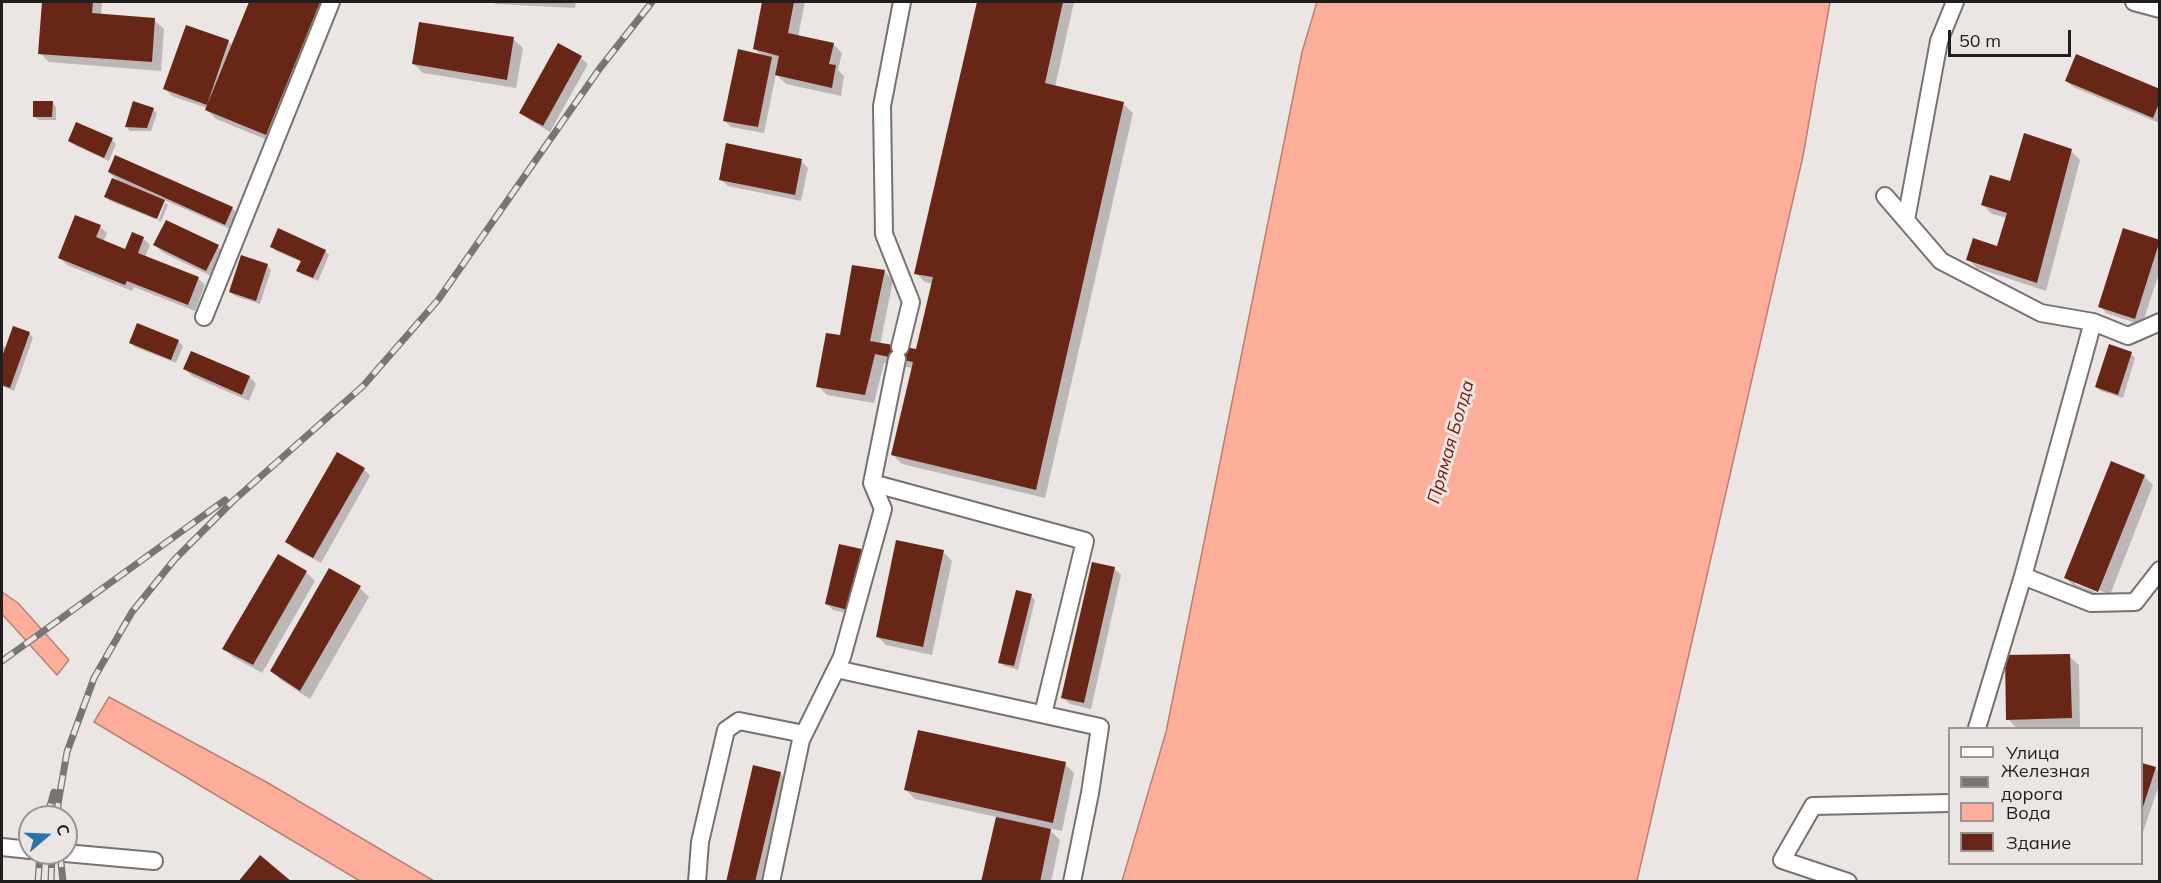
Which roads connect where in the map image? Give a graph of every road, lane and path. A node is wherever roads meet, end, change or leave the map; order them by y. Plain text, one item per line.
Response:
1 (331, 2) edge
2 (902, 2) edge
3 (1955, 2) edge
4 (2134, 2) edge
5 (2160, 9) edge
6 (1885, 195) dead end
7 (1906, 220) junction
8 (204, 317) dead end
9 (2093, 322) junction
10 (2160, 322) edge
11 (873, 483) junction
12 (2160, 570) edge
13 (2023, 576) junction
14 (836, 669) junction
15 (1043, 714) junction
16 (1978, 727) edge
17 (804, 734) junction
18 (1948, 803) edge
19 (2, 847) edge
20 (18, 849) edge
21 (78, 854) edge
22 (154, 861) dead end
23 (697, 882) edge
24 (771, 882) edge
25 (1072, 882) edge
26 (1848, 882) edge

1 - 8 street
2 - 11 street
3 - 7 street
4 - 5 street
6 - 7 street
7 - 9 street
9 - 10 street
9 - 13 street
11 - 14 street
11 - 15 street
12 - 13 street
13 - 16 street
14 - 15 street
14 - 17 street
15 - 25 street
17 - 23 street
17 - 24 street
18 - 26 street
19 - 20 street
21 - 22 street

